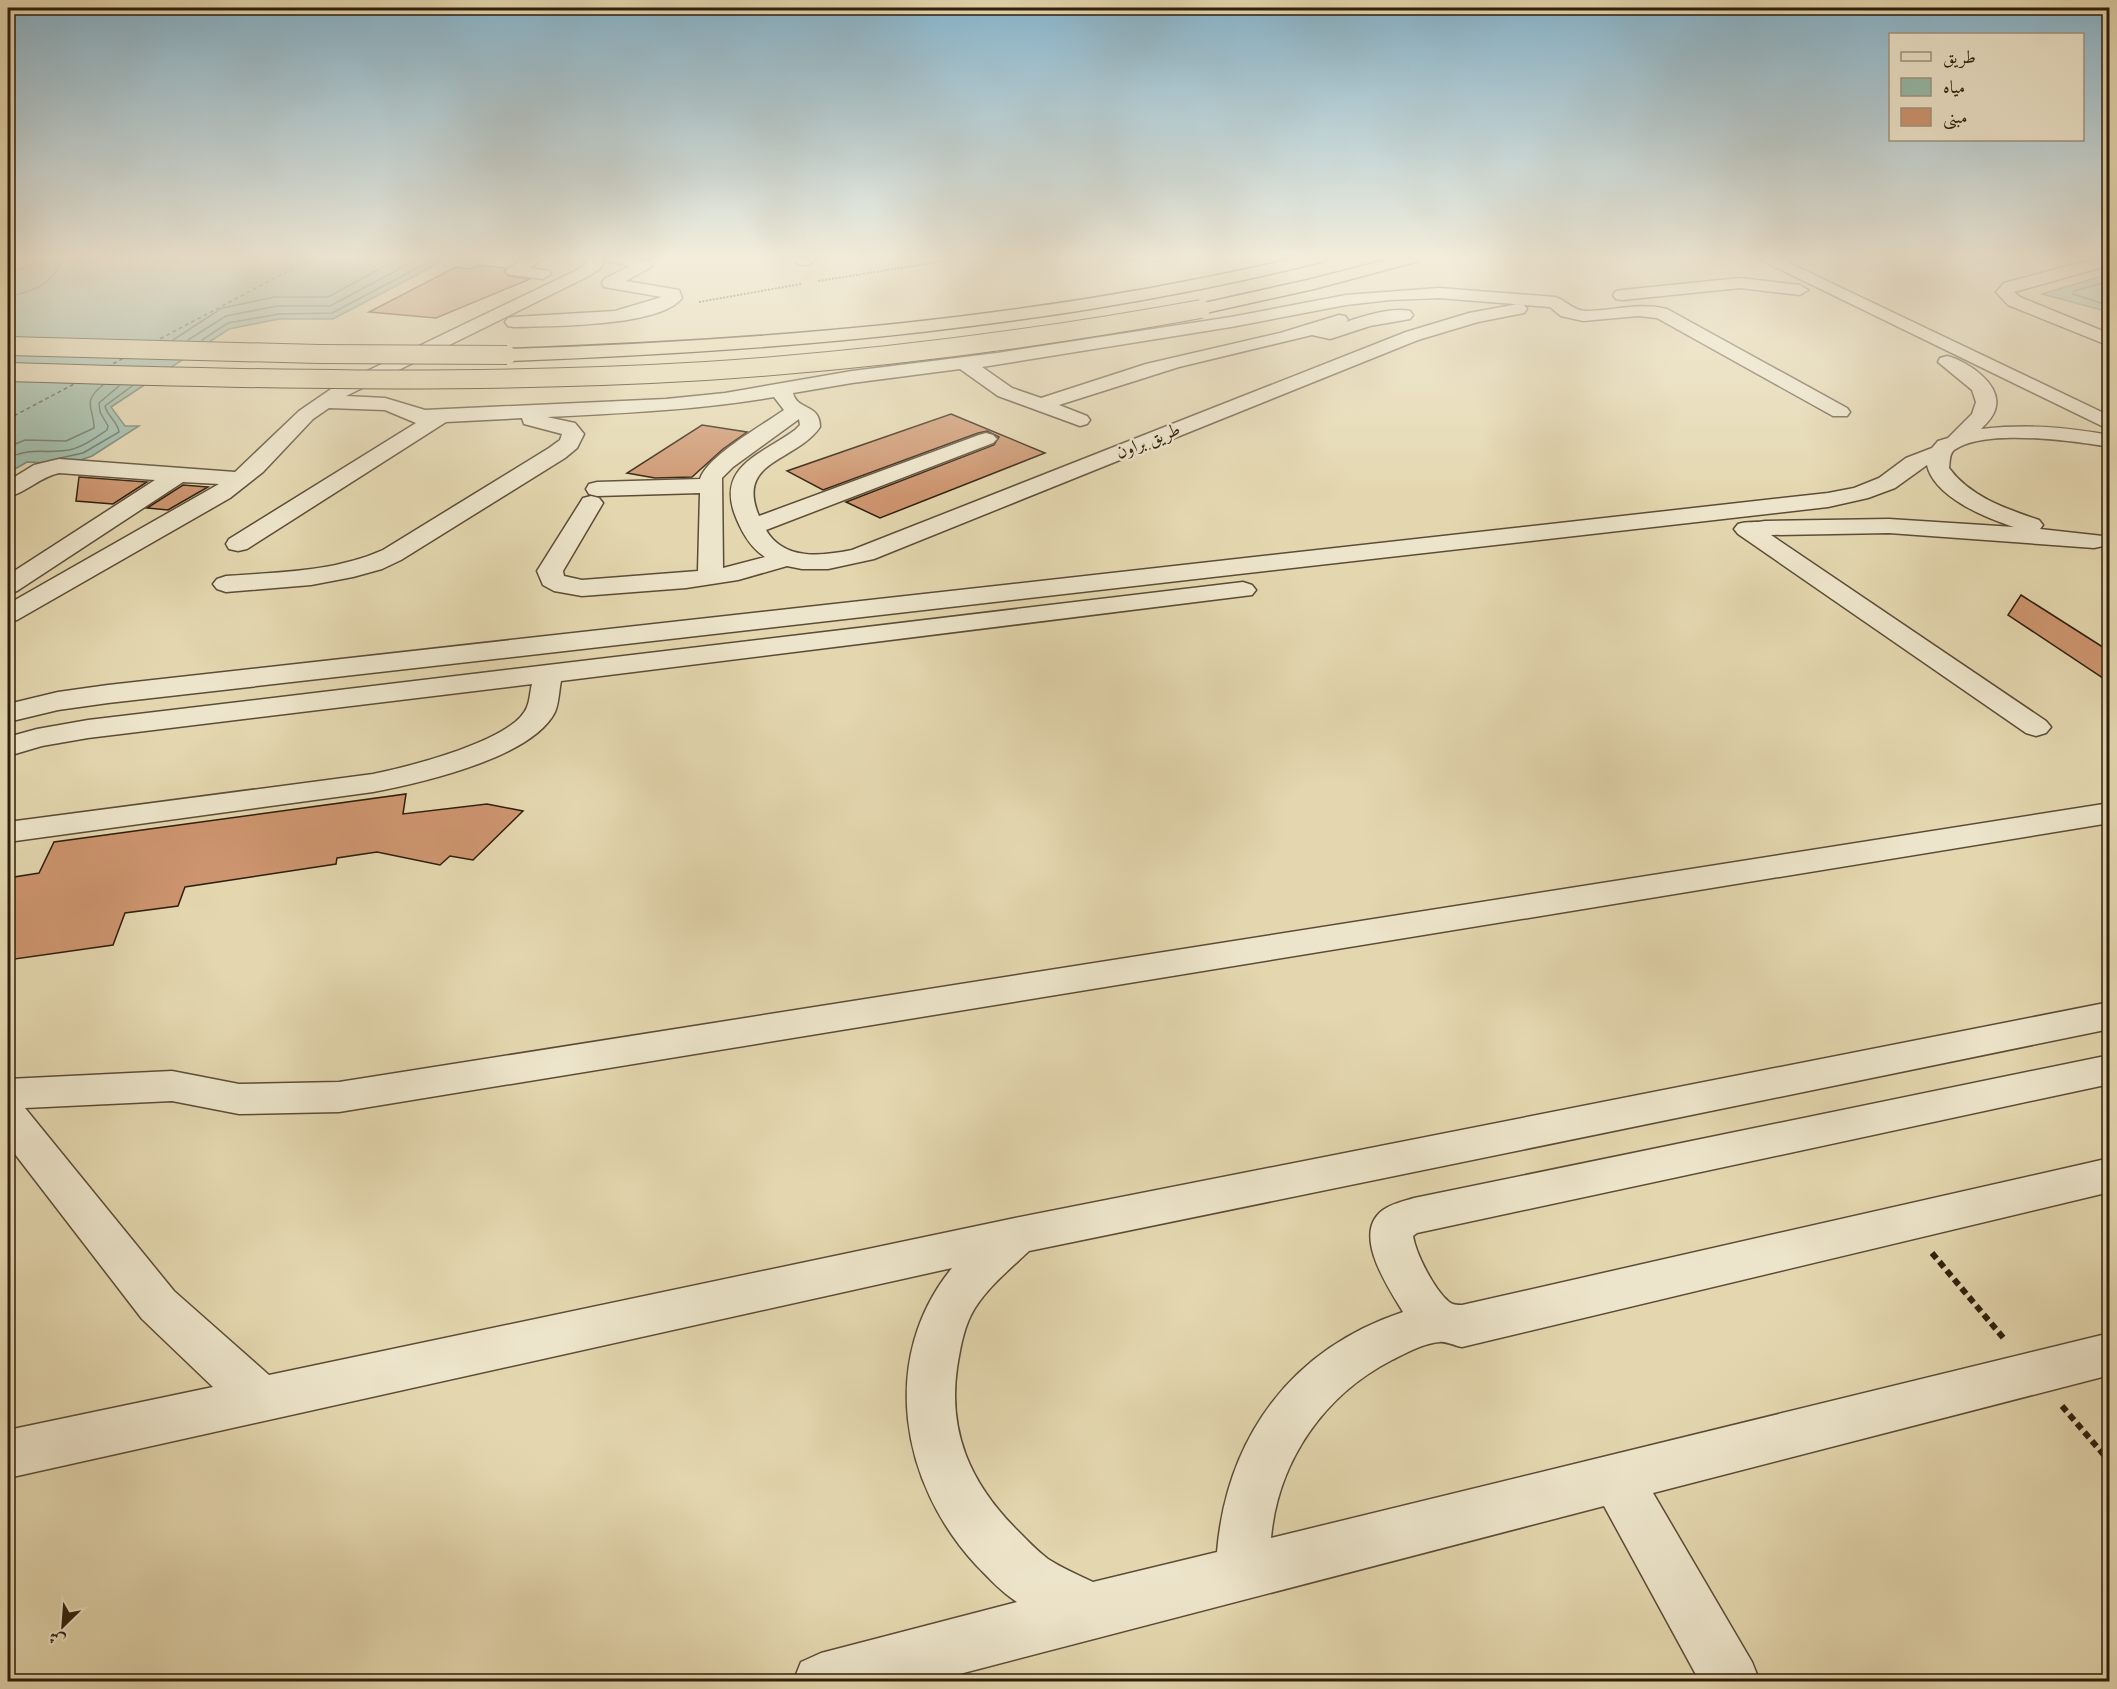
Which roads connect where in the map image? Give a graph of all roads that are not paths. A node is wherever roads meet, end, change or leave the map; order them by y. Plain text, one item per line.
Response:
1 (451, 337) edge
2 (830, 337) edge
3 (1041, 337) edge
4 (1134, 337) edge
5 (1286, 337) edge
6 (1410, 337) edge
7 (1706, 337) edge
8 (1895, 337) edge
9 (1909, 337) edge
10 (8, 346) edge
11 (964, 363) junction
12 (8, 372) edge
13 (783, 390) junction
14 (323, 402) junction
15 (1041, 405) junction
16 (798, 410) junction
17 (1840, 412) dead end
18 (427, 418) junction
19 (1080, 420) dead end
20 (2109, 424) edge
21 (986, 439) dead end
22 (2109, 441) edge
23 (1948, 447) junction
24 (179, 474) junction
25 (241, 479) junction
26 (709, 486) junction
27 (8, 490) edge
28 (752, 527) junction
29 (1746, 529) junction
30 (92, 531) junction
31 (2102, 543) edge
32 (238, 544) dead end
33 (121, 549) junction
34 (787, 558) junction
35 (711, 577) junction
36 (225, 584) dead end
37 (8, 586) edge
38 (8, 614) edge
39 (580, 641) junction
40 (580, 669) junction
41 (548, 673) junction
42 (8, 713) edge
43 (2037, 727) dead end
44 (8, 747) edge
45 (2109, 813) edge
46 (8, 832) edge
47 (2109, 1015) edge
48 (2109, 1069) edge
49 (8, 1094) edge
50 (8, 1116) edge
51 (2109, 1174) edge
52 (1015, 1236) junction
53 (1441, 1321) junction
54 (2109, 1354) edge
55 (262, 1400) junction
56 (8, 1454) edge
57 (1617, 1479) junction
58 (1242, 1574) junction
59 (1091, 1610) junction
60 (821, 1682) edge
61 (1732, 1682) edge

1 - 14 street
2 - 10 highway, bridge
3 - 12 highway, bridge
4 - 11 street
5 - 15 street
6 - 34 street, طريق براون
7 - 17 street
8 - 23 street
9 - 20 street
11 - 13 street
11 - 15 street
13 - 16 street
13 - 18 street
14 - 18 street
14 - 25 street
15 - 19 street
16 - 26 street
16 - 28 street, طريق براون
18 - 32 street
18 - 36 street
21 - 28 street
22 - 23 street
23 - 31 street
23 - 39 street
24 - 25 street
24 - 27 street
24 - 30 street
25 - 33 street
26 - 35 street
26 - 35 street
28 - 34 street, طريق براون
29 - 31 street
29 - 40 street
29 - 43 street
30 - 33 street
30 - 37 street
33 - 38 street
34 - 35 street
39 - 40 street
39 - 42 street
40 - 41 street
41 - 44 street
41 - 46 street
45 - 49 street
47 - 52 street
48 - 53 street
50 - 55 street
51 - 53 street
52 - 55 street
52 - 59 street
53 - 58 street
54 - 57 street
55 - 56 street
57 - 58 street
57 - 61 street
58 - 59 street
59 - 60 street

